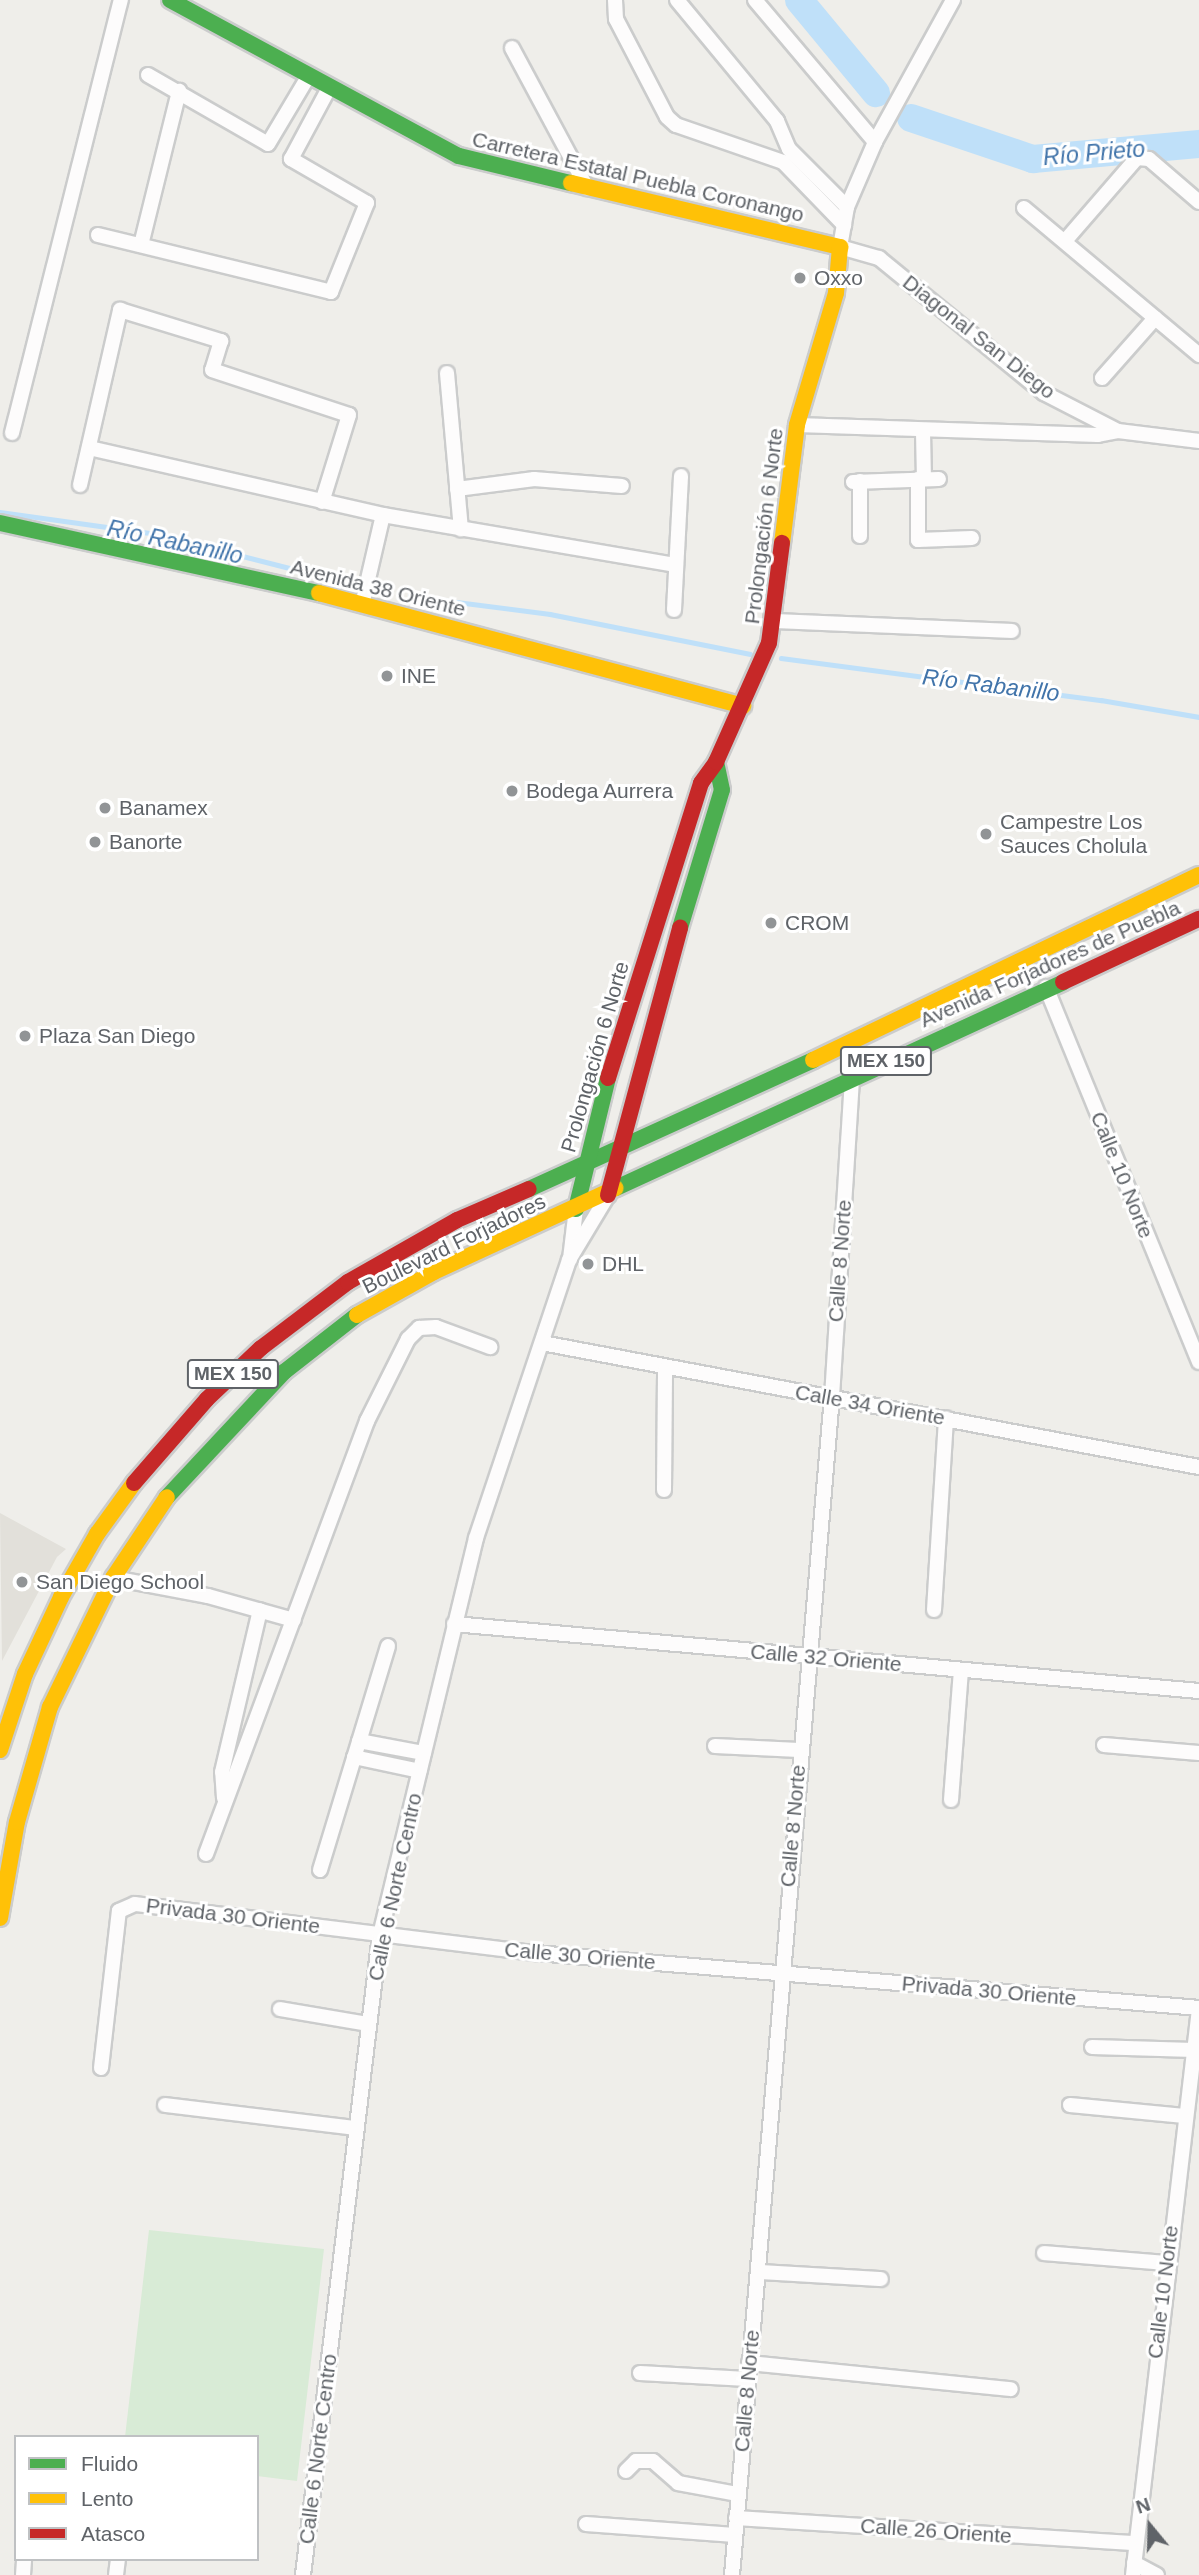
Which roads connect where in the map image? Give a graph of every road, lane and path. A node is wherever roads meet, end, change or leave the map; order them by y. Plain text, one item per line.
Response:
1 (121, 0) edge
2 (170, 0) edge
3 (615, 0) edge
4 (677, 0) edge
5 (755, 0) edge
6 (953, 0) edge
7 (512, 48) dead end
8 (148, 75) dead end
9 (309, 77) junction
10 (329, 88) junction
11 (179, 91) junction
12 (875, 142) junction
13 (587, 188) junction
14 (1199, 202) edge
15 (847, 207) junction
16 (1024, 208) dead end
17 (844, 225) junction
18 (98, 234) dead end
19 (1065, 241) junction
20 (141, 245) junction
21 (840, 247) junction
22 (1155, 318) junction
23 (1199, 355) edge
24 (447, 373) dead end
25 (1102, 378) dead end
26 (797, 425) junction
27 (1118, 431) junction
28 (923, 432) junction
29 (12, 433) dead end
30 (1199, 441) edge
31 (89, 448) junction
32 (681, 476) dead end
33 (927, 479) junction
34 (80, 485) dead end
35 (622, 486) dead end
36 (457, 489) junction
37 (322, 502) junction
38 (383, 515) junction
39 (0, 523) edge
40 (461, 529) junction
41 (860, 536) dead end
42 (972, 538) dead end
43 (675, 565) junction
44 (362, 605) junction
45 (674, 610) dead end
46 (775, 621) junction
47 (1012, 631) dead end
48 (743, 706) junction
49 (716, 762) junction
50 (1199, 875) edge
51 (1199, 919) edge
52 (1046, 987) junction
53 (852, 1077) junction
54 (618, 1150) junction
55 (586, 1163) junction
56 (608, 1195) junction
57 (576, 1209) junction
58 (569, 1260) junction
59 (542, 1343) junction
60 (490, 1347) dead end
61 (1199, 1362) edge
62 (665, 1370) junction
63 (832, 1397) junction
64 (946, 1418) junction
65 (1199, 1467) edge
66 (664, 1490) dead end
67 (113, 1578) junction
68 (260, 1610) junction
69 (934, 1610) dead end
70 (294, 1620) junction
71 (454, 1625) junction
72 (388, 1646) dead end
73 (810, 1656) junction
74 (961, 1670) junction
75 (1199, 1691) edge
76 (235, 1718) junction
77 (257, 1725) junction
78 (359, 1741) junction
79 (1104, 1745) dead end
80 (716, 1746) dead end
81 (0, 1750) edge
82 (799, 1750) junction
83 (424, 1753) junction
84 (1199, 1753) edge
85 (354, 1758) junction
86 (420, 1771) junction
87 (224, 1798) junction
88 (951, 1800) dead end
89 (206, 1854) dead end
90 (320, 1870) dead end
91 (0, 1917) edge
92 (380, 1936) junction
93 (779, 1973) junction
94 (280, 2009) dead end
95 (1199, 2009) edge
96 (368, 2024) junction
97 (1092, 2047) dead end
98 (1194, 2050) junction
99 (101, 2068) dead end
100 (165, 2105) dead end
101 (1070, 2105) dead end
102 (1184, 2116) junction
103 (356, 2128) junction
104 (1044, 2253) dead end
105 (1166, 2263) junction
106 (759, 2272) junction
107 (881, 2279) dead end
108 (749, 2363) junction
109 (640, 2372) dead end
110 (747, 2379) junction
111 (1011, 2389) dead end
112 (626, 2472) dead end
113 (738, 2494) junction
114 (736, 2518) junction
115 (586, 2524) dead end
116 (735, 2535) junction
117 (1136, 2543) junction
118 (1133, 2569) edge
119 (303, 2575) edge
120 (732, 2575) edge
121 (1157, 2575) edge

1 - 29 street
2 - 9 main road, Carretera Estatal Puebla Coronango
3 - 17 street
4 - 15 street
5 - 12 street
6 - 12 street
7 - 13 street
8 - 11 street
9 - 10 main road, Carretera Estatal Puebla Coronango
9 - 11 street
10 - 13 main road, Carretera Estatal Puebla Coronango
10 - 20 street
11 - 20 street
12 - 15 street
13 - 21 main road, Carretera Estatal Puebla Coronango
14 - 19 street
15 - 17 street
16 - 19 street
17 - 21 street
18 - 20 street
19 - 22 street
21 - 26 main road, Prolongación 6 Norte
21 - 27 street, Diagonal San Diego
22 - 23 street
22 - 25 street
24 - 36 street
26 - 28 street, Diagonal San Diego
26 - 46 main road, Prolongación 6 Norte
27 - 28 street, Diagonal San Diego
27 - 30 street, Diagonal San Diego
28 - 33 street
31 - 34 street
31 - 37 street
31 - 37 street
32 - 43 street
33 - 41 street
33 - 42 street
35 - 36 street
36 - 40 street
37 - 38 street
38 - 40 street
38 - 44 street
39 - 44 main road, Avenida 38 Oriente
40 - 43 street
43 - 45 street
44 - 48 main road, Avenida 38 Oriente
46 - 47 street
46 - 48 main road, Prolongación 6 Norte
48 - 49 main road, Prolongación 6 Norte
49 - 54 main road
49 - 55 main road, Prolongación 6 Norte
50 - 54 main road, Avenida Forjadores de Puebla / MEX 150
51 - 52 main road, Avenida Forjadores de Puebla / MEX 150
52 - 53 main road, Avenida Forjadores de Puebla / MEX 150
52 - 61 street, Calle 10 Norte
53 - 56 main road, Avenida Forjadores de Puebla / MEX 150
53 - 63 street, Calle 8 Norte
54 - 55 main road, Boulevard Forjadores / MEX 150
54 - 56 main road
55 - 57 main road, Prolongación 6 Norte
55 - 81 main road, Boulevard Forjadores / MEX 150
56 - 57 main road, Avenida Forjadores de Puebla / MEX 150
56 - 58 street, Calle 6 Norte Centro
57 - 58 street, Calle 6 Norte Centro
57 - 67 main road, Boulevard Forjadores / MEX 150
58 - 59 street, Calle 6 Norte Centro
59 - 62 street, Calle 34 Oriente
59 - 71 street, Calle 6 Norte Centro
60 - 70 street
62 - 63 street, Calle 34 Oriente
62 - 66 street
63 - 64 street, Calle 34 Oriente
63 - 73 street, Calle 8 Norte
64 - 65 street, Calle 34 Oriente
64 - 69 street
67 - 68 street
67 - 91 main road, Boulevard Forjadores / MEX 150
68 - 70 street
68 - 76 street
70 - 77 street
71 - 73 street, Calle 32 Oriente
71 - 83 street, Calle 6 Norte Centro
72 - 78 street
73 - 74 street, Calle 32 Oriente
73 - 82 street, Calle 8 Norte
74 - 75 street, Calle 32 Oriente
74 - 88 street
76 - 77 street
76 - 87 street
77 - 87 street
78 - 83 street
78 - 85 street
79 - 84 street
80 - 82 street
82 - 93 street, Calle 8 Norte
83 - 86 street, Calle 6 Norte Centro
85 - 86 street
85 - 90 street
86 - 92 street, Calle 6 Norte Centro
87 - 89 street
92 - 93 street, Calle 30 Oriente
92 - 96 street, Calle 6 Norte Centro
92 - 99 street, Privada 30 Oriente
93 - 95 street, Privada 30 Oriente
93 - 106 street, Calle 8 Norte
94 - 96 street
95 - 98 street, Calle 10 Norte
96 - 103 street, Calle 6 Norte Centro
97 - 98 street
98 - 102 street, Calle 10 Norte
100 - 103 street
101 - 102 street
102 - 105 street, Calle 10 Norte
103 - 119 street, Calle 6 Norte Centro
104 - 105 street
105 - 117 street, Calle 10 Norte
106 - 107 street
106 - 108 street, Calle 8 Norte
108 - 110 street, Calle 8 Norte
108 - 111 street
109 - 110 street
110 - 113 street, Calle 8 Norte
112 - 113 street
113 - 114 street, Calle 8 Norte
114 - 116 street, Calle 8 Norte
114 - 117 street, Calle 26 Oriente
115 - 116 street
116 - 120 street, Calle 8 Norte
117 - 118 street, Calle 10 Norte
118 - 121 street

